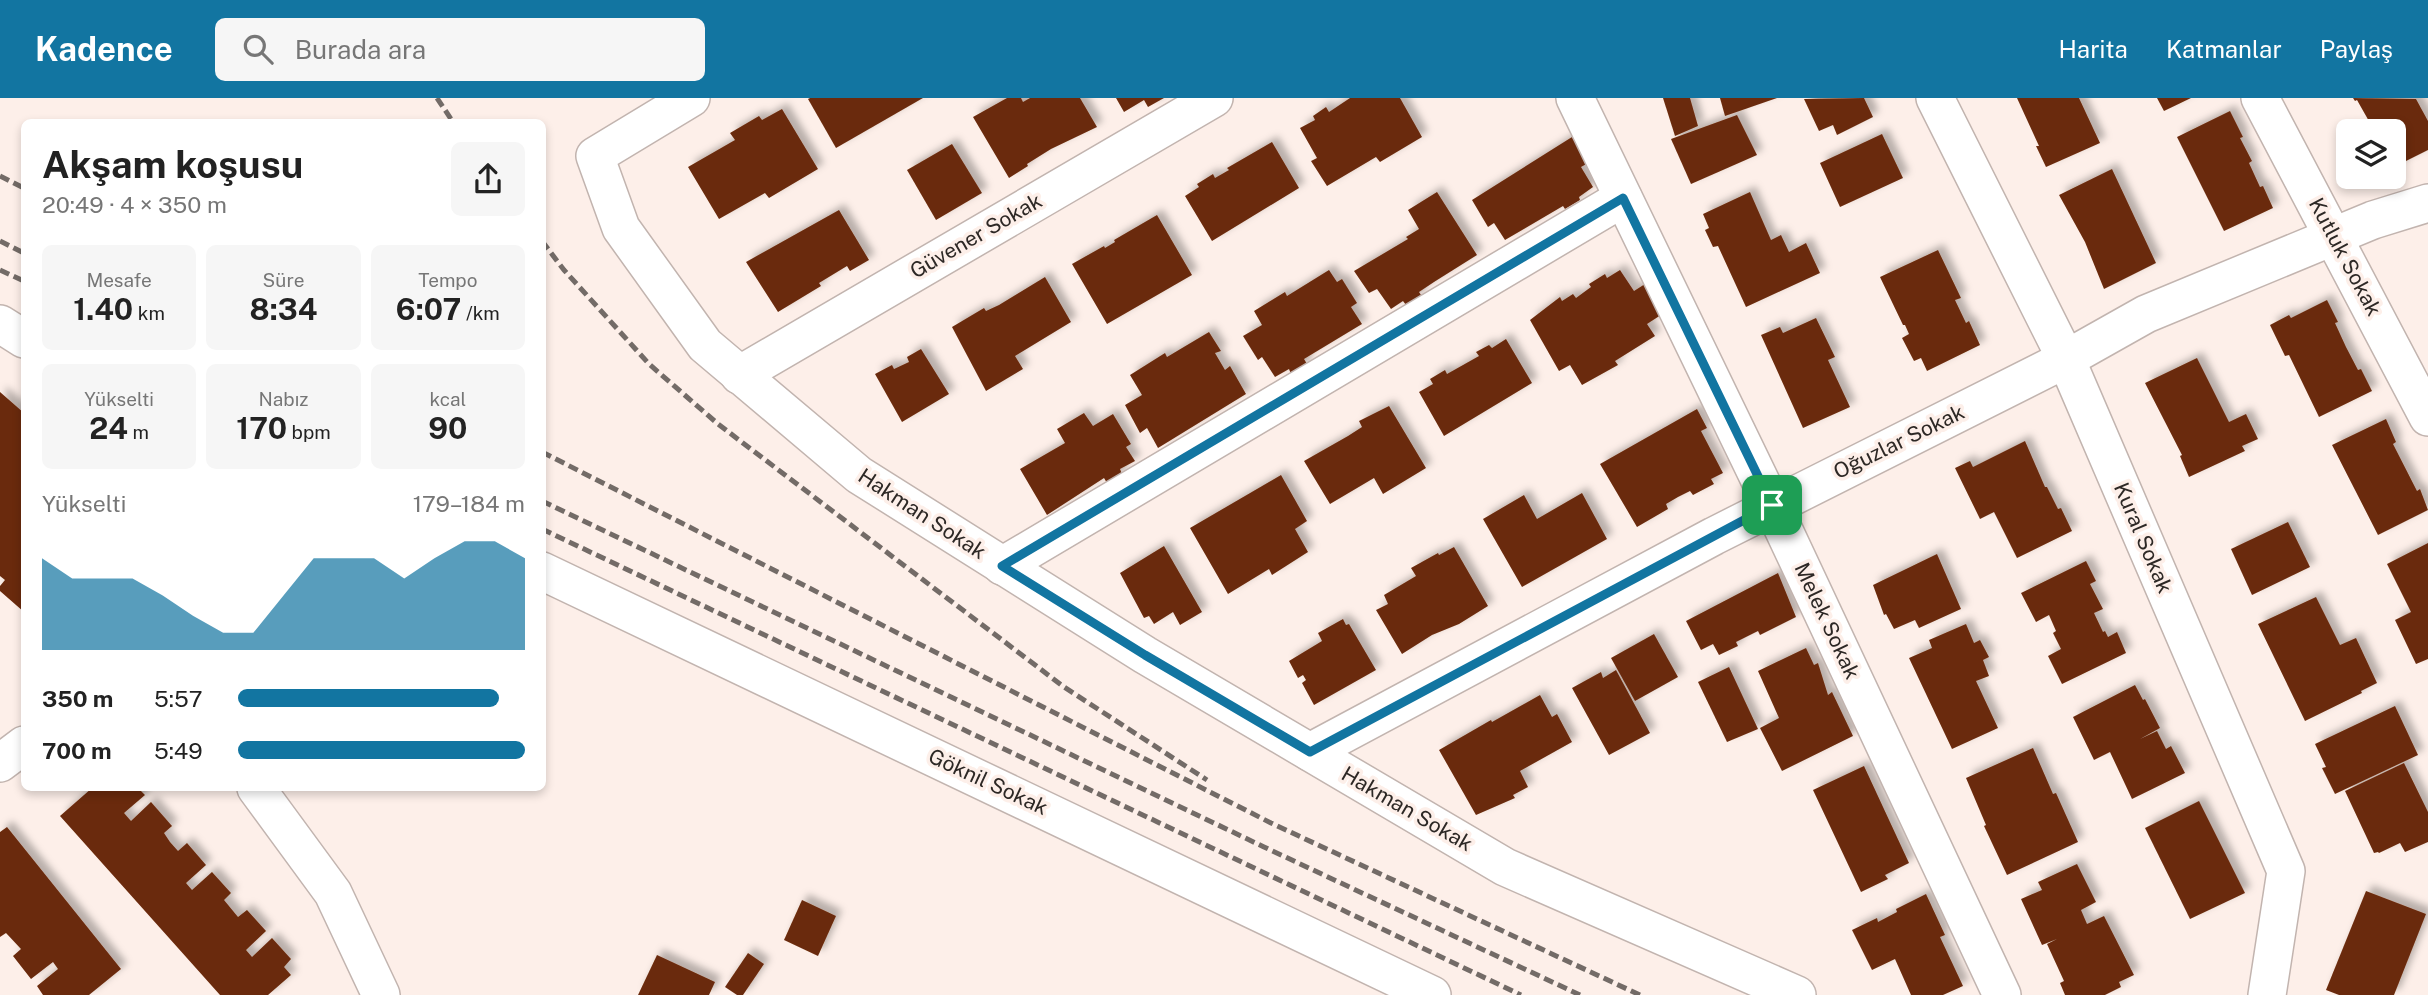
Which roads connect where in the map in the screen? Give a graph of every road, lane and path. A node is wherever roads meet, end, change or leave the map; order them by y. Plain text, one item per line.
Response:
1 (691, 98) edge
2 (1214, 98) edge
3 (1575, 98) edge
4 (1935, 98) edge
5 (2260, 98) edge
6 (1623, 198) junction
7 (2428, 203) edge
8 (2334, 236) junction
9 (0, 324) edge
10 (21, 337) edge
11 (2066, 359) junction
12 (739, 375) junction
13 (2428, 416) edge
14 (1772, 505) junction
15 (1002, 566) junction
16 (546, 573) edge
17 (21, 747) edge
18 (1310, 752) junction
19 (0, 764) edge
20 (259, 791) edge
21 (381, 995) edge
22 (1432, 995) edge
23 (1797, 995) edge
24 (2002, 995) edge
25 (2267, 995) edge

1 - 12 street, Hakman Sokak
2 - 12 street, Güvener Sokak
3 - 6 street, Melek Sokak
4 - 11 street, Kural Sokak
5 - 8 street, Kutluk Sokak
6 - 14 street, Melek Sokak
6 - 15 street
7 - 8 street, Oğuzlar Sokak
8 - 11 street, Oğuzlar Sokak
8 - 13 street, Kutluk Sokak
9 - 10 street
11 - 14 street, Oğuzlar Sokak
11 - 25 street, Kural Sokak
12 - 15 street, Hakman Sokak
14 - 18 street, Oğuzlar Sokak
14 - 24 street, Melek Sokak
15 - 18 street, Hakman Sokak
16 - 22 street, Göknil Sokak
17 - 19 street
18 - 23 street, Hakman Sokak
20 - 21 street

